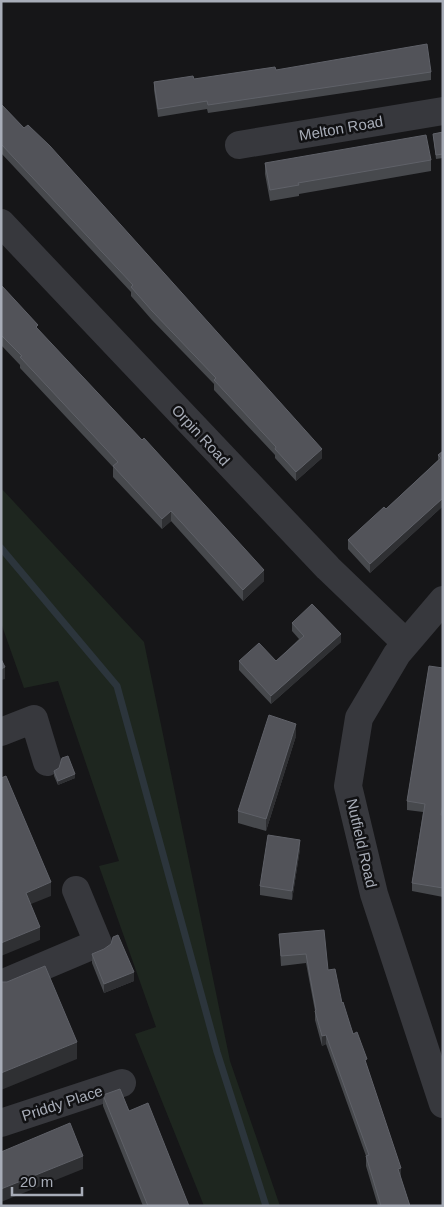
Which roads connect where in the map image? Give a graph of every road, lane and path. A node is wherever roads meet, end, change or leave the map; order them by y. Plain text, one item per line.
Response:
1 (443, 111) edge
2 (239, 146) dead end
3 (1, 223) edge
4 (443, 600) edge
5 (405, 642) junction
6 (1, 732) edge
7 (46, 762) dead end
8 (76, 890) dead end
9 (1, 984) edge
10 (437, 1069) edge
11 (122, 1084) dead end
12 (443, 1104) edge
13 (1, 1123) edge

1 - 2 street, Melton Road
3 - 5 street, Orpin Road
4 - 5 street, Nutfield Road
5 - 10 street, Nutfield Road
6 - 7 street
8 - 9 street
10 - 12 street, Nutfield Road
11 - 13 street, Priddy Place

